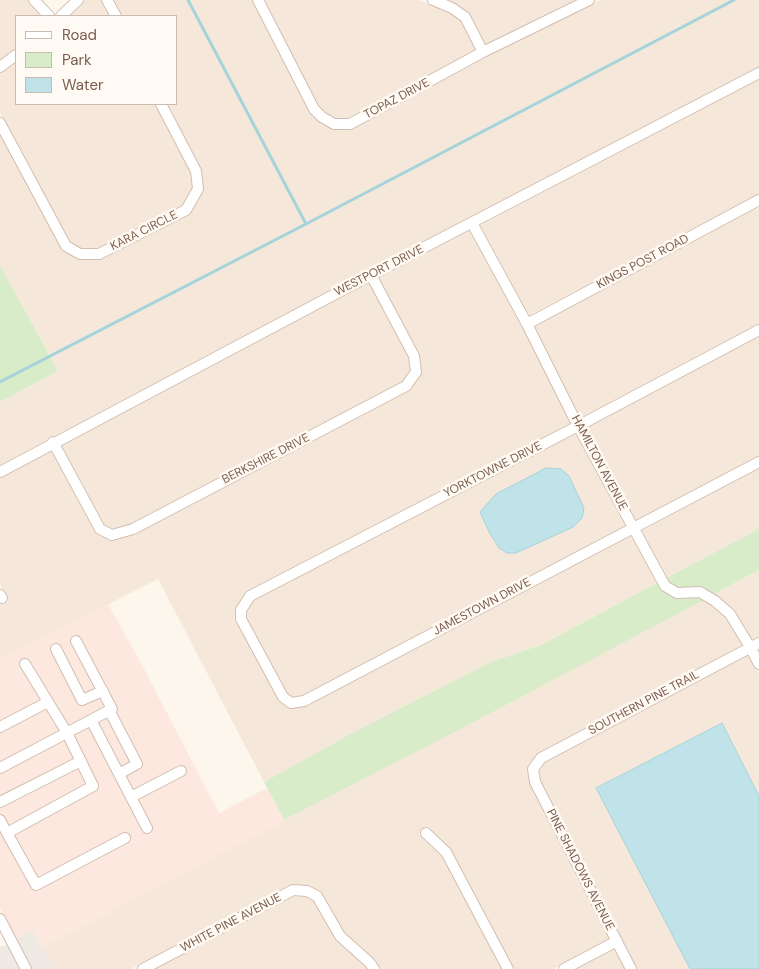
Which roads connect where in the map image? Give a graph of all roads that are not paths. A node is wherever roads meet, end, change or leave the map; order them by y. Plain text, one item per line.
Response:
1 (34, 0) edge
2 (78, 0) edge
3 (107, 0) edge
4 (258, 0) edge
5 (432, 0) edge
6 (589, 0) edge
7 (48, 15) edge
8 (62, 15) edge
9 (115, 15) edge
10 (483, 52) junction
11 (15, 56) edge
12 (0, 67) edge
13 (759, 73) edge
14 (162, 105) edge
15 (0, 123) edge
16 (759, 200) edge
17 (472, 223) junction
18 (371, 275) junction
19 (526, 324) junction
20 (759, 330) edge
21 (578, 426) junction
22 (53, 442) junction
23 (759, 462) edge
24 (0, 472) edge
25 (634, 528) junction
26 (240, 619) joint
27 (76, 641) dead end
28 (755, 645) edge
29 (56, 650) dead end
30 (25, 664) dead end
31 (759, 664) edge
32 (103, 691) junction
33 (48, 702) junction
34 (109, 710) junction
35 (91, 720) junction
36 (0, 727) edge
37 (67, 733) junction
38 (81, 761) junction
39 (0, 768) edge
40 (533, 769) joint
41 (181, 771) dead end
42 (119, 774) junction
43 (131, 797) junction
44 (0, 802) edge
45 (0, 820) edge
46 (147, 828) dead end
47 (7, 833) junction
48 (426, 833) dead end
49 (125, 838) dead end
50 (0, 919) edge
51 (617, 941) junction
52 (26, 969) edge
53 (143, 969) edge
54 (374, 969) edge
55 (508, 969) edge
56 (564, 969) edge
57 (631, 969) edge

1 - 7 street
2 - 8 street
3 - 9 street
4 - 10 street, TOPAZ DRIVE
5 - 10 street
6 - 10 street, TOPAZ DRIVE
11 - 12 street
13 - 17 street, WESTPORT DRIVE
14 - 15 street, KARA CIRCLE
16 - 19 street, KINGS POST ROAD
17 - 18 street, WESTPORT DRIVE
17 - 19 street, HAMILTON AVENUE
18 - 22 street, WESTPORT DRIVE
18 - 22 street, BERKSHIRE DRIVE
19 - 21 street, HAMILTON AVENUE
20 - 21 street, YORKTOWNE DRIVE
21 - 25 street, HAMILTON AVENUE
21 - 26 street, YORKTOWNE DRIVE
22 - 24 street, WESTPORT DRIVE
23 - 25 street, JAMESTOWN DRIVE
25 - 26 street, JAMESTOWN DRIVE
25 - 28 street, HAMILTON AVENUE
27 - 32 street
28 - 31 street, HAMILTON AVENUE
28 - 40 street, SOUTHERN PINE TRAIL
29 - 32 street
30 - 33 street
32 - 34 street
33 - 36 street
33 - 37 street
34 - 35 street
34 - 42 street
35 - 37 street
35 - 42 street
37 - 38 street
37 - 39 street
38 - 44 street
38 - 47 street
40 - 51 street, PINE SHADOWS AVENUE
41 - 43 street
42 - 43 street
43 - 46 street
45 - 47 street
47 - 49 street
48 - 55 street
50 - 52 street
51 - 56 street
51 - 57 street, PINE SHADOWS AVENUE
53 - 54 street, WHITE PINE AVENUE

